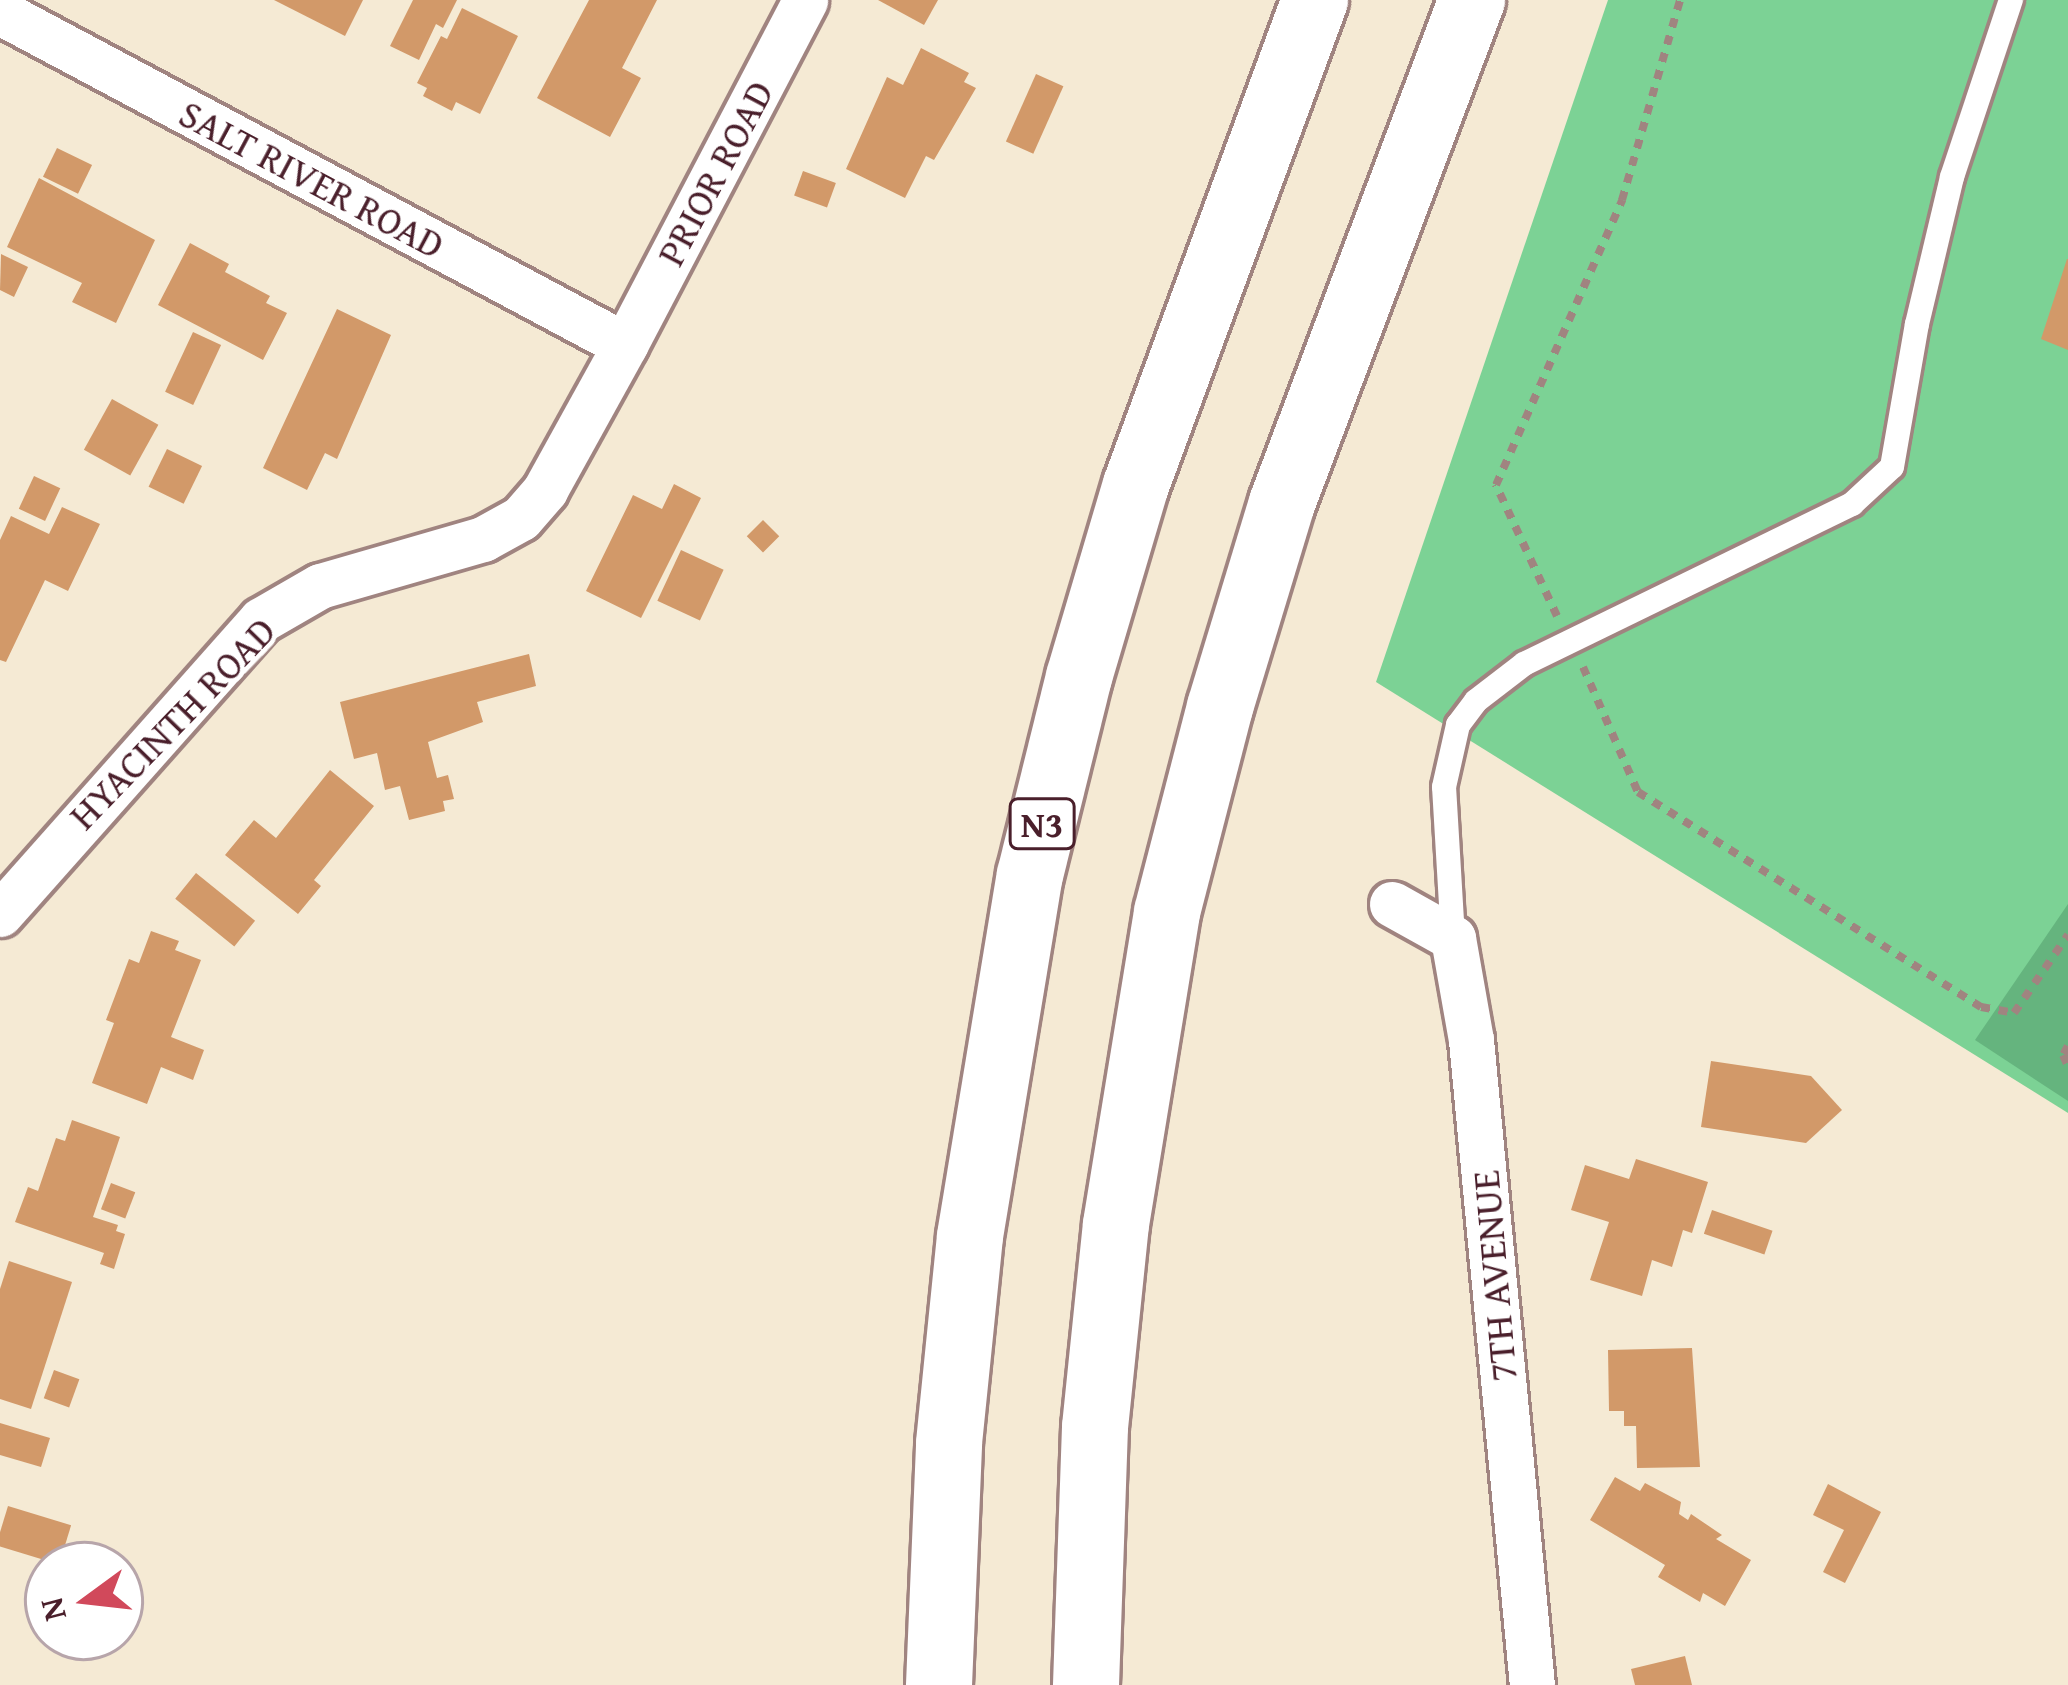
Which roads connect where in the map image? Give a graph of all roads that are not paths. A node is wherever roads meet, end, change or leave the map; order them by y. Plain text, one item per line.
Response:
1 (805, 0) edge
2 (1315, 0) edge
3 (1472, 0) edge
4 (2011, 0) edge
5 (0, 12) edge
6 (625, 345) junction
7 (1392, 904) dead end
8 (0, 914) edge
9 (1453, 938) junction
10 (939, 1685) edge
11 (1086, 1685) edge
12 (1532, 1685) edge

1 - 6 street, PRIOR ROAD
2 - 10 highway, N3
3 - 11 highway
4 - 9 lane
5 - 6 street, SALT RIVER ROAD
6 - 8 street, HYACINTH ROAD
7 - 9 street
9 - 12 street, 7TH AVENUE

